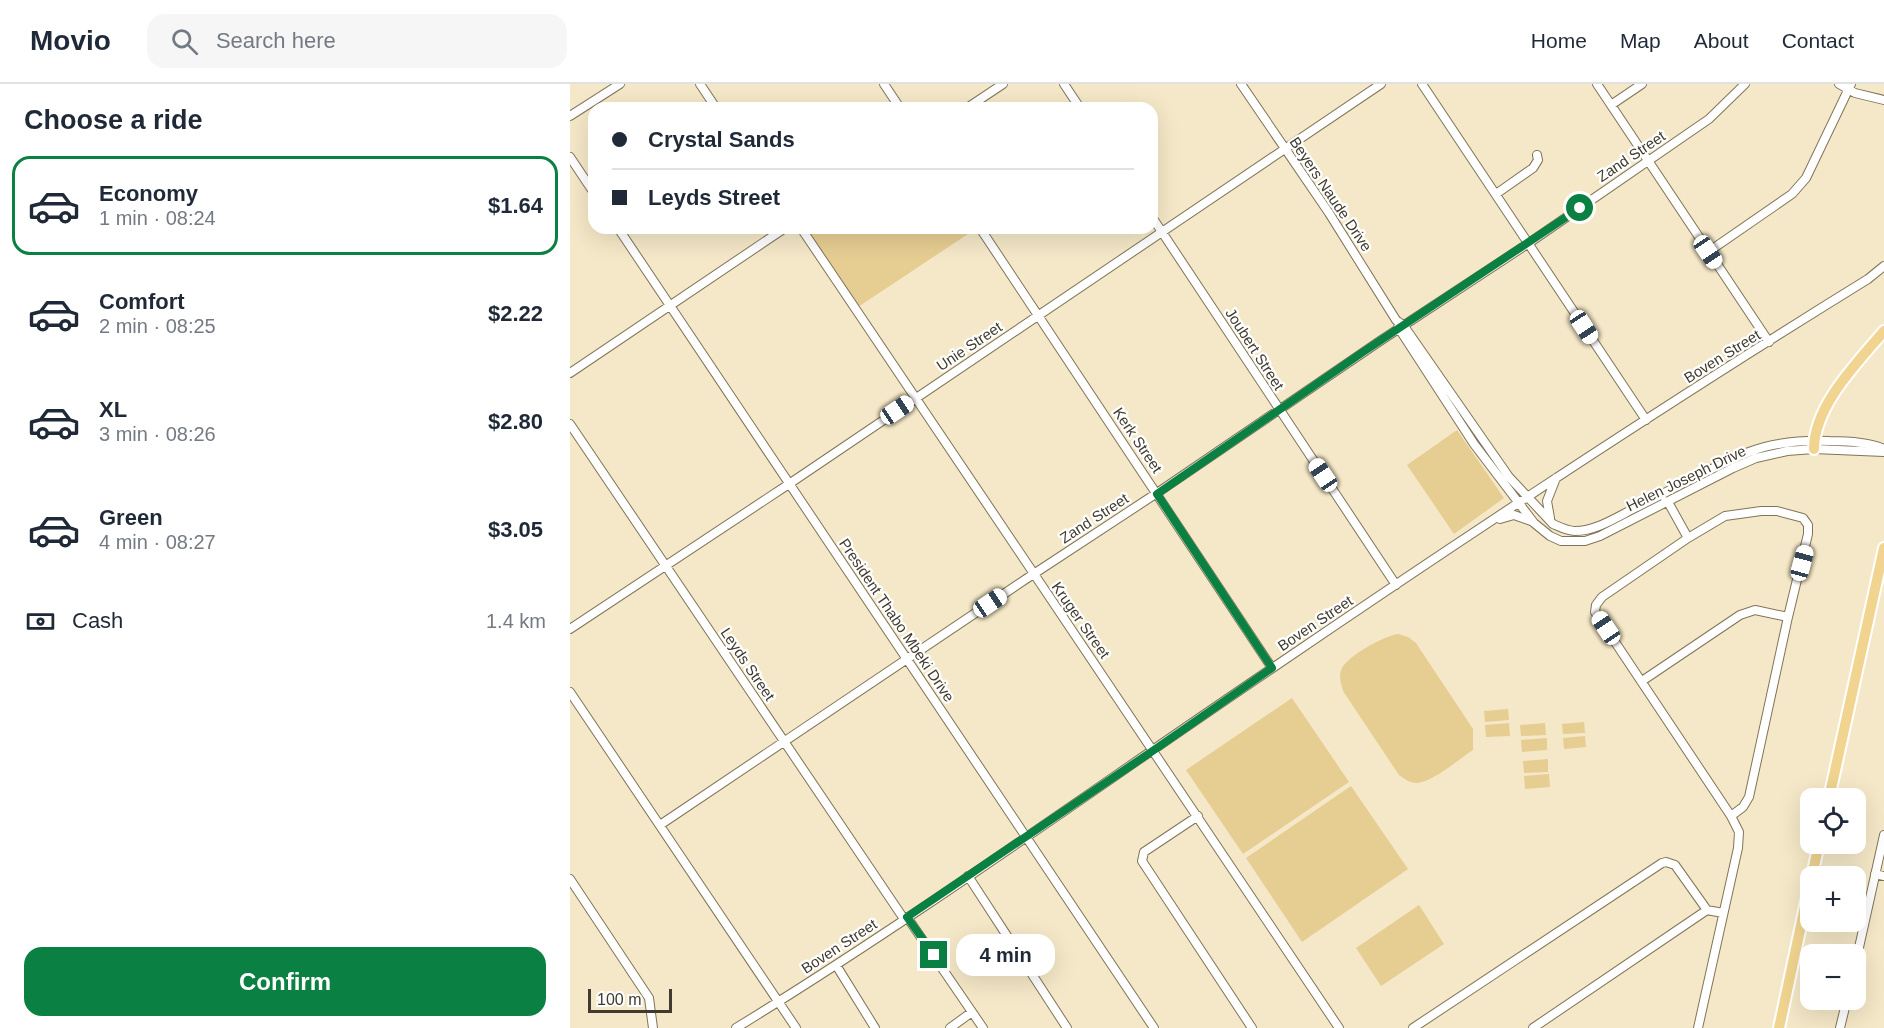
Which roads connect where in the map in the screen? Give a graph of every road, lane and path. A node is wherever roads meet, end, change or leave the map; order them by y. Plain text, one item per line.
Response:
1 (620, 84) edge
2 (699, 84) edge
3 (884, 84) edge
4 (1003, 84) edge
5 (1064, 84) edge
6 (1241, 84) edge
7 (1382, 84) edge
8 (1422, 84) edge
9 (1597, 84) edge
10 (1642, 84) edge
11 (1745, 84) edge
12 (1839, 84) edge
13 (1849, 87) edge
14 (1884, 100) edge
15 (592, 102) edge
16 (712, 102) edge
17 (896, 102) edge
18 (976, 102) edge
19 (1076, 102) edge
20 (588, 104) edge
21 (1611, 105) junction
22 (570, 116) edge
23 (1285, 148) junction
24 (1537, 155) dead end
25 (570, 157) edge
26 (1648, 161) junction
27 (588, 184) edge
28 (1496, 194) junction
29 (1158, 226) edge
30 (1162, 232) junction
31 (622, 234) edge
32 (776, 234) edge
33 (805, 234) edge
34 (984, 234) edge
35 (1529, 243) junction
36 (1708, 252) junction
37 (1884, 267) edge
38 (669, 305) junction
39 (1039, 316) junction
40 (1401, 328) junction
41 (1884, 331) edge
42 (1769, 342) junction
43 (570, 373) edge
44 (914, 398) junction
45 (1279, 410) junction
46 (1646, 420) junction
47 (570, 424) edge
48 (1814, 445) junction
49 (1884, 451) edge
50 (1557, 477) junction
51 (789, 484) junction
52 (1157, 494) junction
53 (1527, 497) junction
54 (1655, 498) junction
55 (1668, 502) junction
56 (1519, 503) junction
57 (1550, 521) junction
58 (1534, 523) junction
59 (1487, 524) junction
60 (1688, 538) junction
61 (1884, 548) edge
62 (665, 565) junction
63 (1033, 574) junction
64 (1396, 585) junction
65 (1788, 617) junction
66 (570, 629) edge
67 (907, 660) junction
68 (1272, 668) junction
69 (1642, 681) junction
70 (570, 692) edge
71 (783, 741) junction
72 (1154, 750) junction
73 (1831, 788) edge
74 (1198, 816) junction
75 (1731, 816) junction
76 (660, 825) junction
77 (1884, 835) edge
78 (1027, 837) junction
79 (1875, 874) junction
80 (968, 876) junction
81 (1884, 876) edge
82 (570, 879) edge
83 (1707, 910) junction
84 (1723, 913) junction
85 (906, 918) junction
86 (1800, 930) edge
87 (1860, 944) edge
88 (836, 964) junction
89 (778, 1002) junction
90 (1844, 1010) edge
91 (972, 1012) junction
92 (652, 1028) edge
93 (736, 1028) edge
94 (796, 1028) edge
95 (875, 1028) edge
96 (950, 1028) edge
97 (983, 1028) edge
98 (1067, 1028) edge
99 (1154, 1028) edge
100 (1252, 1028) edge
101 (1339, 1028) edge
102 (1413, 1028) edge
103 (1533, 1028) edge
104 (1698, 1028) edge
105 (1779, 1028) edge
106 (1840, 1028) edge

1 - 15 street
2 - 16 street
3 - 17 street
4 - 18 street
5 - 19 street
6 - 23 street, Beyers Naude Drive
7 - 23 street, Unie Street
8 - 28 street
9 - 21 street
10 - 21 street
11 - 26 street, Zand Street
12 - 13 street
13 - 14 street
13 - 36 street
20 - 22 street
21 - 26 street
23 - 30 street, Unie Street
23 - 40 street, Beyers Naude Drive
24 - 28 street
25 - 27 street
26 - 35 street, Zand Street
26 - 36 street
28 - 35 street
29 - 30 street, Joubert Street
30 - 39 street, Unie Street
30 - 45 street, Joubert Street
31 - 38 street, President Thabo Mbeki Drive
32 - 38 street
33 - 44 street, Kruger Street
34 - 39 street, Kerk Street
35 - 40 street, Zand Street
35 - 46 street
36 - 42 street
37 - 42 street, Boven Street
38 - 43 street
38 - 51 street, President Thabo Mbeki Drive
39 - 44 street, Unie Street
39 - 52 street, Kerk Street
40 - 45 street, Zand Street
40 - 53 street, Beyers Naude Drive
40 - 56 street, Beyers Naude Drive
41 - 48 highway
42 - 46 street, Boven Street
44 - 51 street, Unie Street
44 - 63 street, Kruger Street
45 - 52 street, Zand Street
45 - 64 street, Joubert Street
46 - 50 street, Boven Street
47 - 62 street, Leyds Street
48 - 49 street, Helen Joseph Drive
48 - 54 street, Helen Joseph Drive
48 - 55 street, Helen Joseph Drive
50 - 53 street, Boven Street
50 - 57 street
51 - 62 street, Unie Street
51 - 67 street, President Thabo Mbeki Drive
52 - 63 street, Zand Street
52 - 68 street, Kerk Street
53 - 56 street, Boven Street
53 - 57 street, Helen Joseph Drive
54 - 55 street
54 - 57 street, Helen Joseph Drive
55 - 58 street, Helen Joseph Drive
55 - 60 street
56 - 58 street, Helen Joseph Drive
56 - 59 street, Boven Street
58 - 59 street
59 - 64 street, Boven Street
60 - 65 street
60 - 69 street
61 - 73 highway
62 - 66 street, Unie Street
62 - 71 street, Leyds Street
63 - 67 street, Zand Street
63 - 72 street, Kruger Street
64 - 68 street, Boven Street
65 - 69 street
65 - 75 street
67 - 71 street, Zand Street
67 - 78 street, President Thabo Mbeki Drive
68 - 72 street, Boven Street
69 - 75 street
70 - 76 street
71 - 76 street, Zand Street
71 - 85 street, Leyds Street
72 - 74 street, Kruger Street
72 - 78 street, Boven Street
74 - 100 street
74 - 101 street, Kruger Street
75 - 84 street
76 - 89 street
77 - 79 street
78 - 80 street, Boven Street
78 - 99 street, President Thabo Mbeki Drive
79 - 81 street
79 - 87 street
80 - 85 street, Boven Street
80 - 98 street
82 - 92 street
83 - 84 street
83 - 102 street
83 - 103 street
84 - 104 street
85 - 88 street, Boven Street
85 - 91 street, Leyds Street
86 - 105 highway
88 - 89 street, Boven Street
88 - 95 street
89 - 93 street, Boven Street
89 - 94 street
90 - 106 street
91 - 96 street
91 - 97 street, Leyds Street

